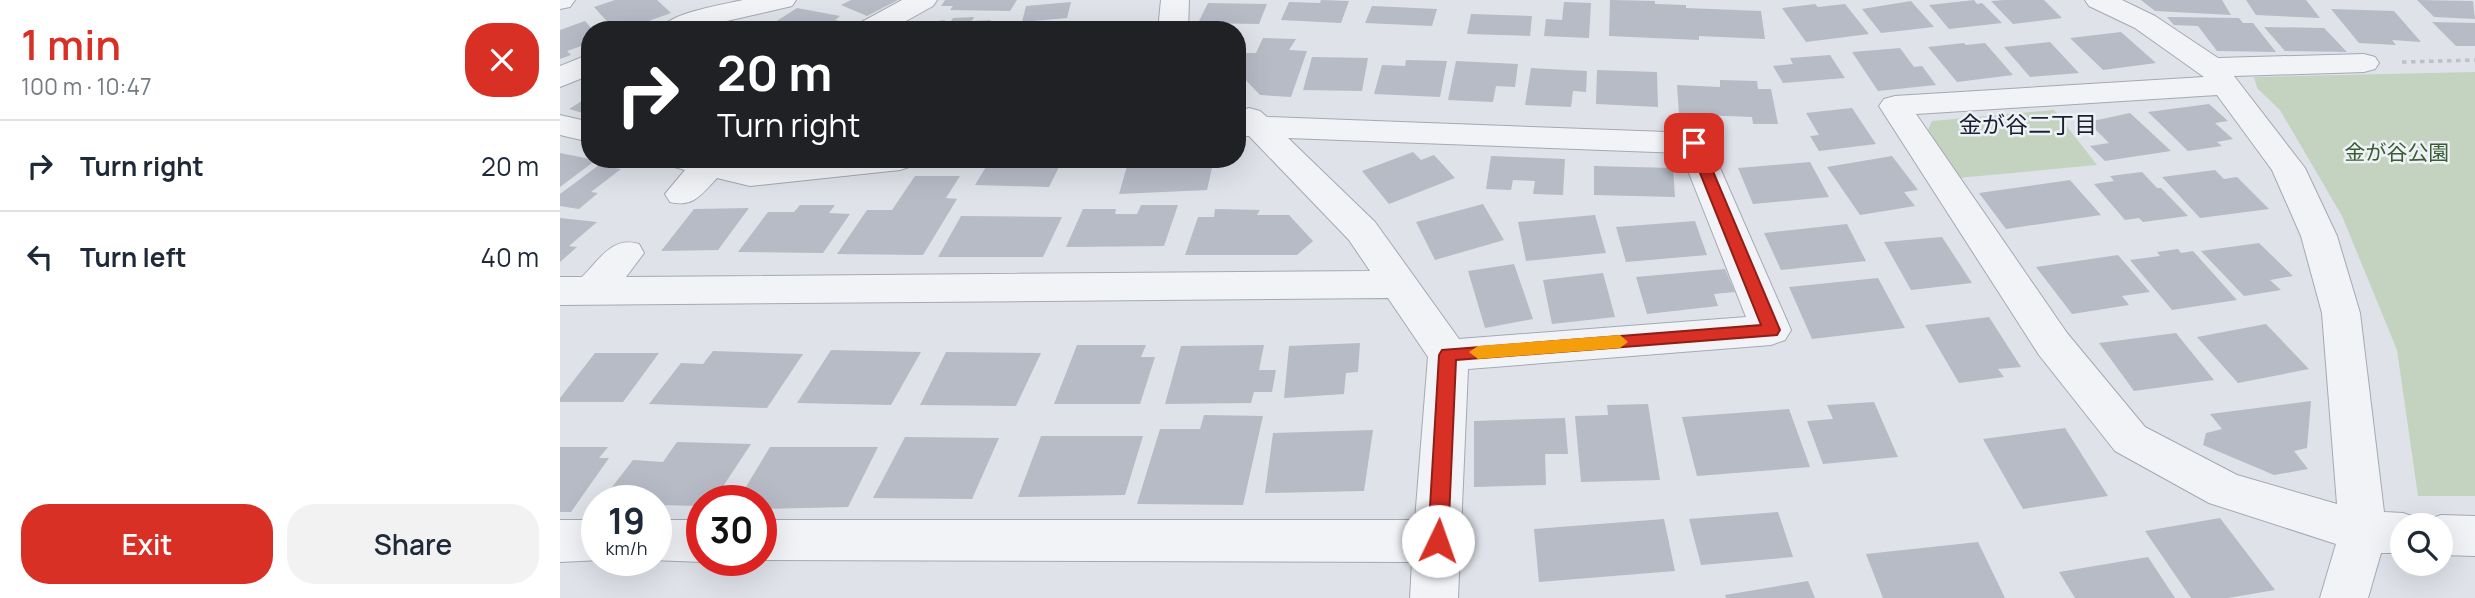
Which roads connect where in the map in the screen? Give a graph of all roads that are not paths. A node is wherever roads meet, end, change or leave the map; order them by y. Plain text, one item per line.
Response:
1 (782, 0) edge
2 (923, 0) edge
3 (1175, 0) edge
4 (2099, 0) edge
5 (696, 21) edge
6 (884, 21) edge
7 (1174, 21) edge
8 (2364, 62) road end
9 (581, 68) edge
10 (2220, 76) junction
11 (560, 78) edge
12 (1246, 120) edge
13 (1246, 121) edge
14 (560, 125) edge
15 (581, 130) edge
16 (693, 168) edge
17 (721, 168) edge
18 (816, 168) edge
19 (682, 194) dead end
20 (626, 253) dead end
21 (1401, 284) junction
22 (576, 290) edge
23 (1448, 355) junction
24 (2364, 532) junction
25 (2390, 533) edge
26 (2453, 535) edge
27 (2475, 536) edge
28 (560, 541) edge
29 (581, 541) edge
30 (777, 541) edge
31 (1438, 541) junction
32 (1434, 598) edge
33 (2344, 598) edge

1 - 5 street
2 - 6 street
3 - 7 street
4 - 10 street
8 - 10 street
9 - 11 street
10 - 24 street
10 - 24 street
12 - 23 street
13 - 21 street
14 - 15 street
16 - 19 street
17 - 18 street
20 - 22 street
21 - 22 street
21 - 23 street
23 - 31 street
24 - 25 street
24 - 33 street
26 - 27 street
28 - 29 street
30 - 31 street
31 - 32 street

